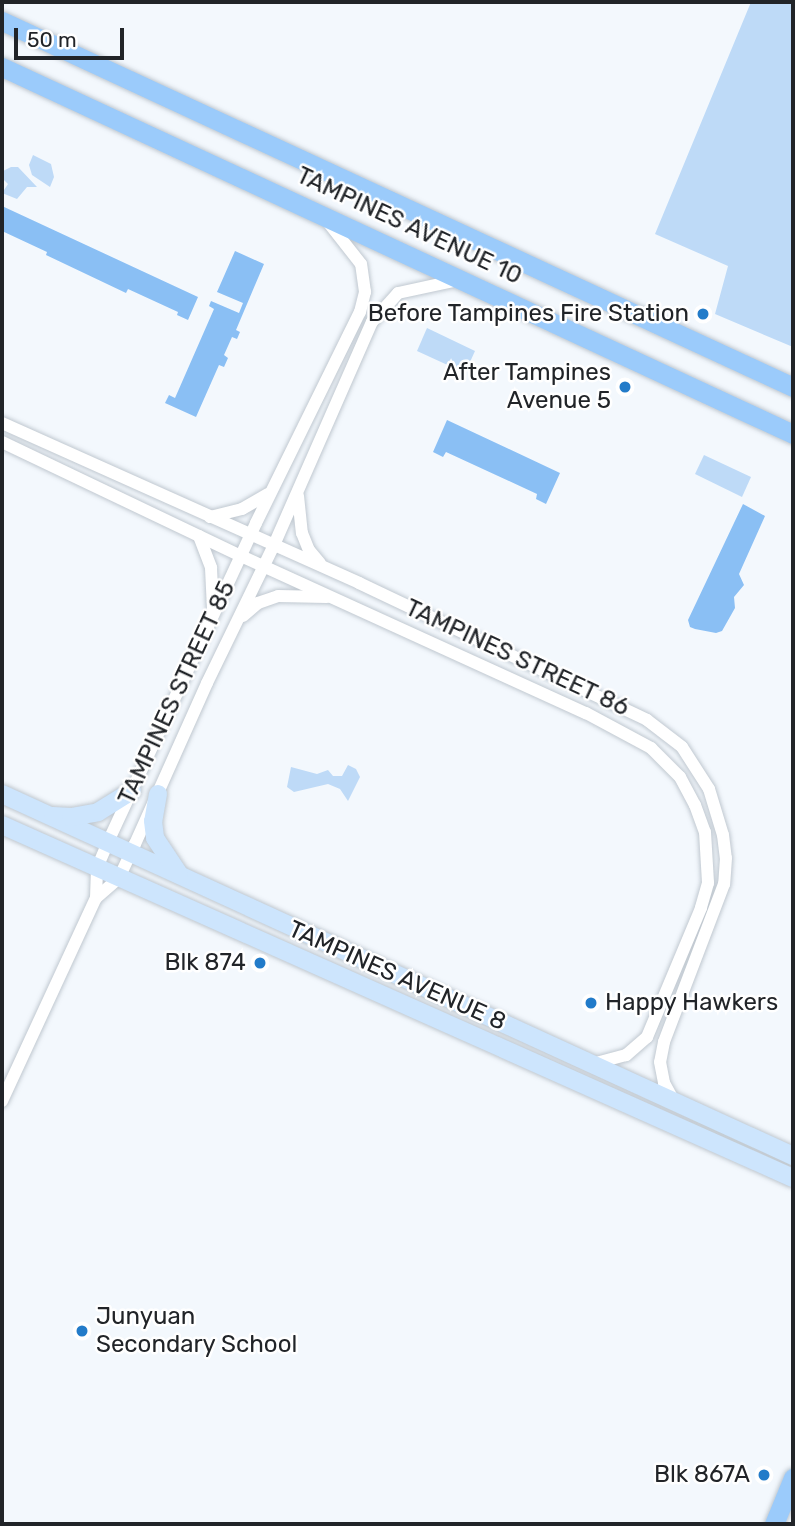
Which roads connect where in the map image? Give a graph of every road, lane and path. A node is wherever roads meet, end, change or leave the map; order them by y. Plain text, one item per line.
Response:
1 (2, 20) edge
2 (2, 67) edge
3 (318, 211) junction
4 (464, 279) junction
5 (793, 387) edge
6 (2, 423) edge
7 (793, 434) edge
8 (2, 442) edge
9 (271, 492) junction
10 (298, 492) junction
11 (210, 517) junction
12 (251, 534) junction
13 (199, 536) junction
14 (274, 545) junction
15 (240, 556) junction
16 (264, 566) junction
17 (323, 567) junction
18 (338, 598) junction
19 (237, 622) junction
20 (210, 623) junction
21 (132, 791) junction
22 (2, 794) edge
23 (158, 794) junction
24 (46, 816) junction
25 (2, 825) edge
26 (107, 844) junction
27 (130, 854) junction
28 (97, 868) junction
29 (119, 878) junction
30 (182, 878) junction
31 (96, 898) junction
32 (663, 1000) junction
33 (677, 1006) junction
34 (596, 1063) junction
35 (2, 1101) edge
36 (675, 1101) junction
37 (793, 1156) edge
38 (793, 1178) edge
39 (793, 1478) edge
40 (774, 1524) edge

1 - 5 main road, TAMPINES AVENUE 10
2 - 3 main road, TAMPINES AVENUE 10
3 - 4 main road, TAMPINES AVENUE 10
3 - 9 street, TAMPINES STREET 85
4 - 7 main road, TAMPINES AVENUE 10
4 - 10 street, TAMPINES STREET 85
6 - 11 street, TAMPINES STREET 86
8 - 13 street, TAMPINES STREET 86
9 - 11 street
9 - 12 street, TAMPINES STREET 85
10 - 14 street, TAMPINES STREET 85
10 - 17 street, TAMPINES STREET 85
11 - 12 street, TAMPINES STREET 86
12 - 14 street, TAMPINES STREET 86
12 - 15 street, TAMPINES STREET 85
13 - 15 street, TAMPINES STREET 86
13 - 20 street
14 - 16 street, TAMPINES STREET 85
14 - 17 street, TAMPINES STREET 86
15 - 16 street, TAMPINES STREET 86
15 - 20 street, TAMPINES STREET 85
16 - 18 street, TAMPINES STREET 86
16 - 19 street, TAMPINES STREET 85
17 - 33 street, TAMPINES STREET 86
18 - 19 street
18 - 32 street, TAMPINES STREET 86
19 - 23 street, TAMPINES STREET 85
20 - 21 street, TAMPINES STREET 85
21 - 24 street
21 - 26 street, TAMPINES STREET 85
22 - 24 street, TAMPINES AVENUE 8
23 - 27 street, TAMPINES STREET 85
23 - 30 street
24 - 26 street, TAMPINES AVENUE 8
25 - 28 street, TAMPINES AVENUE 8
26 - 27 street, TAMPINES AVENUE 8
26 - 28 street, TAMPINES STREET 85
27 - 29 street, TAMPINES STREET 85
27 - 30 street, TAMPINES AVENUE 8
28 - 29 street, TAMPINES AVENUE 8
28 - 31 street, TAMPINES STREET 85
29 - 31 street
29 - 38 street, TAMPINES AVENUE 8
30 - 34 street, TAMPINES AVENUE 8
31 - 35 street
32 - 33 street
32 - 34 street, TAMPINES STREET 86
33 - 36 street, TAMPINES STREET 86
34 - 36 street, TAMPINES AVENUE 8
36 - 37 street, TAMPINES AVENUE 8
39 - 40 main road

